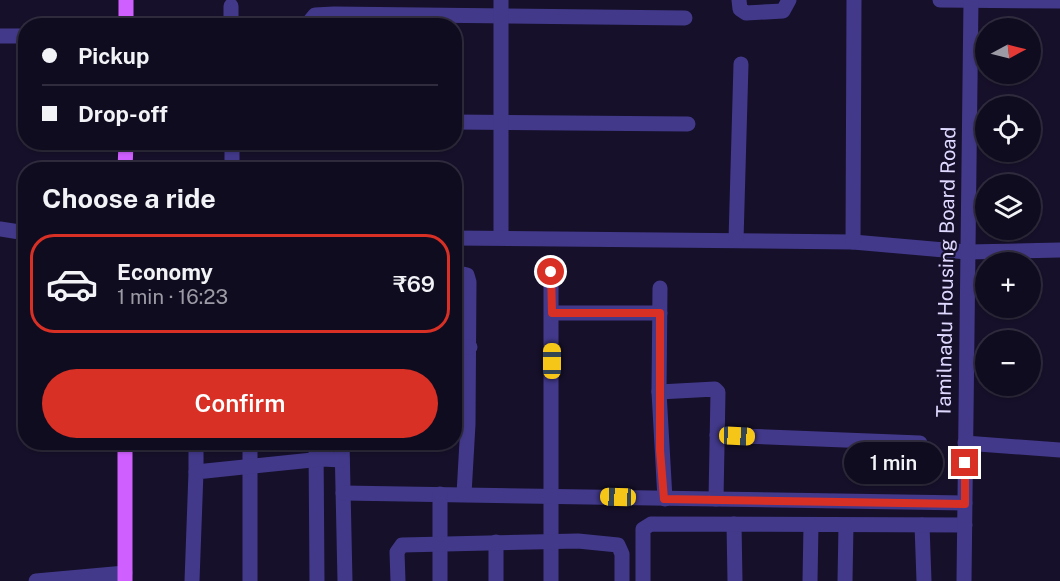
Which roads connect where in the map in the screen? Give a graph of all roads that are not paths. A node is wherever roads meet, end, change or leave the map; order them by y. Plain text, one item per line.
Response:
1 (126, 0) edge
2 (739, 0) edge
3 (789, 0) edge
4 (854, 0) edge
5 (940, 0) edge
6 (971, 1) edge
7 (1060, 1) edge
8 (231, 6) dead end
9 (501, 8) edge
10 (126, 18) edge
11 (231, 18) edge
12 (313, 18) edge
13 (685, 18) dead end
14 (0, 36) edge
15 (18, 36) edge
16 (741, 64) dead end
17 (462, 122) edge
18 (501, 122) junction
19 (687, 124) dead end
20 (0, 230) edge
21 (18, 232) edge
22 (501, 237) junction
23 (462, 238) edge
24 (736, 240) junction
25 (853, 242) junction
26 (1060, 250) edge
27 (967, 252) junction
28 (551, 272) dead end
29 (462, 274) edge
30 (660, 288) dead end
31 (552, 313) junction
32 (660, 313) junction
33 (462, 347) edge
34 (659, 392) junction
35 (717, 435) junction
36 (920, 443) dead end
37 (965, 443) junction
38 (462, 447) edge
39 (125, 450) edge
40 (196, 450) edge
41 (250, 450) edge
42 (316, 450) edge
43 (342, 450) edge
44 (1060, 450) edge
45 (316, 459) junction
46 (342, 460) junction
47 (250, 467) junction
48 (196, 472) junction
49 (343, 493) junction
50 (440, 494) junction
51 (464, 494) junction
52 (552, 495) junction
53 (664, 499) junction
54 (716, 499) junction
55 (965, 504) junction
56 (734, 524) junction
57 (811, 525) junction
58 (846, 525) junction
59 (922, 525) junction
60 (965, 525) junction
61 (551, 541) junction
62 (495, 542) junction
63 (440, 543) junction
64 (125, 577) edge
65 (36, 581) edge
66 (192, 581) edge
67 (250, 581) edge
68 (317, 581) edge
69 (345, 581) edge
70 (398, 581) edge
71 (441, 581) edge
72 (496, 581) edge
73 (551, 581) edge
74 (622, 581) edge
75 (643, 581) edge
76 (735, 581) edge
77 (810, 581) edge
78 (845, 581) edge
79 (924, 581) edge
80 (964, 581) edge

1 - 10 main road
2 - 3 street
4 - 25 street
5 - 6 street
6 - 7 street
6 - 27 street, Tamilnadu Housing Board Road
8 - 11 street
9 - 12 street
9 - 13 street
9 - 18 street
14 - 15 street
16 - 24 street
17 - 18 street
18 - 19 street
18 - 22 street
20 - 21 street
22 - 23 street
22 - 24 street
24 - 25 street
25 - 27 street
26 - 27 street
27 - 37 street, Tamilnadu Housing Board Road
28 - 31 street
29 - 33 street
30 - 32 street
31 - 32 street
31 - 52 street
32 - 34 street
34 - 35 street
34 - 53 street
35 - 36 street
35 - 54 street
37 - 44 street
37 - 55 street, Tamilnadu Housing Board Road
38 - 51 street
39 - 64 main road
40 - 48 street
41 - 47 street
42 - 45 street
43 - 46 street
45 - 46 street
45 - 47 street
45 - 68 street
46 - 49 street
47 - 48 street
47 - 67 street
48 - 66 street
49 - 50 street
49 - 69 street
50 - 51 street
50 - 63 street
51 - 52 street
52 - 53 street
52 - 61 street
53 - 54 street
54 - 55 street
55 - 60 street, Tamilnadu Housing Board Road
56 - 57 street
56 - 75 street
56 - 76 street
57 - 58 street
57 - 77 street
58 - 59 street
58 - 78 street
59 - 60 street
59 - 79 street
60 - 80 street, Tamilnadu Housing Board Road
61 - 62 street
61 - 73 street
61 - 74 street
62 - 63 street
62 - 72 street
63 - 70 street
63 - 71 street
64 - 65 street

